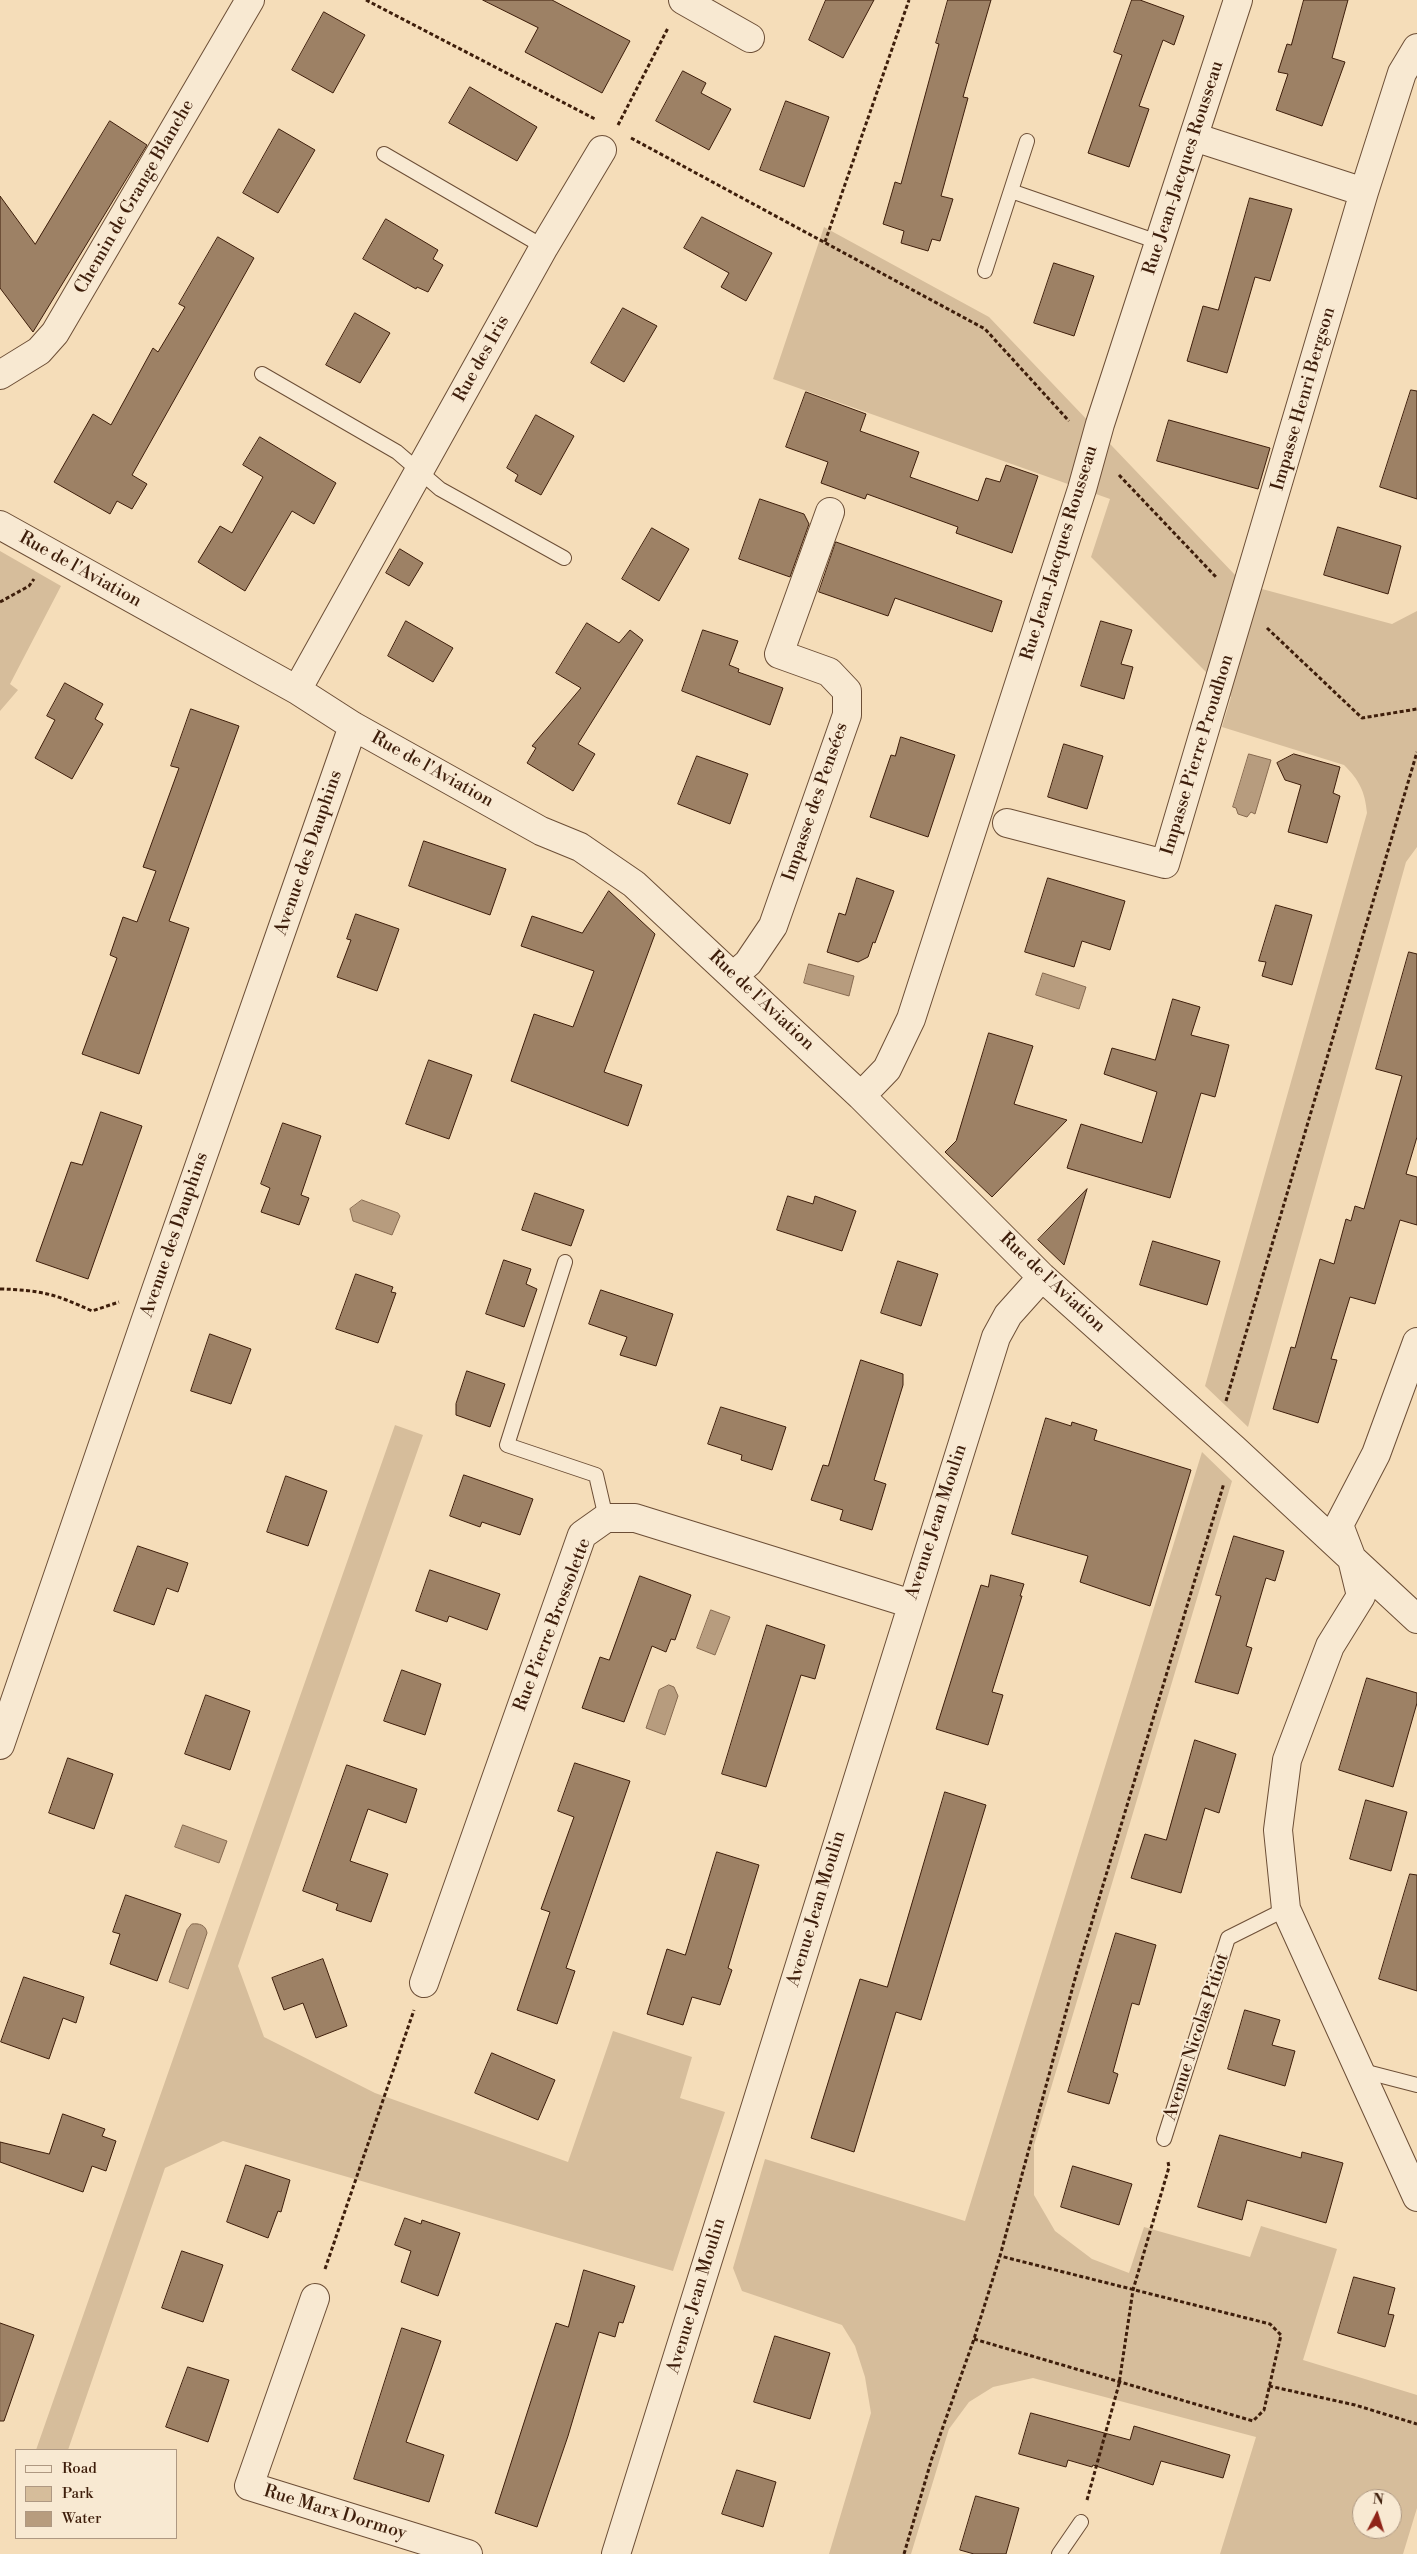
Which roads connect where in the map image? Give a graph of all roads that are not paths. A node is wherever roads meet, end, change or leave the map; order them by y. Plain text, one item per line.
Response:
1 (250, 0) edge
2 (683, 0) edge
3 (1238, 0) edge
4 (750, 38) dead end
5 (1417, 48) edge
6 (1194, 138) junction
7 (609, 140) road end
8 (1027, 141) dead end
9 (384, 154) dead end
10 (1011, 191) junction
11 (1364, 192) junction
12 (1161, 243) junction
13 (544, 248) junction
14 (985, 271) dead end
15 (262, 374) dead end
16 (0, 375) edge
17 (419, 470) junction
18 (830, 512) dead end
19 (0, 525) edge
20 (564, 558) dead end
21 (1243, 605) joint
22 (297, 690) junction
23 (354, 726) junction
24 (1007, 823) dead end
25 (733, 976) junction
26 (861, 1096) junction
27 (565, 1262) dead end
28 (1042, 1277) junction
29 (1417, 1342) edge
30 (606, 1518) junction
31 (1352, 1559) junction
32 (912, 1604) junction
33 (1417, 1619) edge
34 (0, 1744) edge
35 (1286, 1909) junction
36 (424, 1983) road end
37 (1358, 2070) junction
38 (1417, 2085) edge
39 (1164, 2139) road end
40 (1417, 2197) edge
41 (315, 2298) road end
42 (1082, 2522) road end
43 (468, 2554) edge
44 (616, 2554) edge
45 (1059, 2554) edge

1 - 16 street, Chemin de Grange Blanche
2 - 4 street
3 - 6 street, Rue Jean-Jacques Rousseau
5 - 11 street, Impasse Henri Bergson
6 - 11 street
6 - 12 street, Rue Jean-Jacques Rousseau
7 - 13 street, Rue des Iris
8 - 10 lane
9 - 13 lane
10 - 12 lane
10 - 14 lane
11 - 21 street, Impasse Henri Bergson
12 - 26 street, Rue Jean-Jacques Rousseau
13 - 17 street, Rue des Iris
15 - 17 lane
17 - 20 lane
17 - 22 street, Rue des Iris
18 - 25 street, Impasse des Pensées
19 - 22 street, Rue de l'Aviation
21 - 24 street, Impasse Pierre Proudhon
22 - 23 street, Rue de l'Aviation
23 - 25 street, Rue de l'Aviation
23 - 34 street, Avenue des Dauphins
25 - 26 street, Rue de l'Aviation
26 - 28 street, Rue de l'Aviation
27 - 30 lane
28 - 31 street, Rue de l'Aviation
28 - 32 street, Avenue Jean Moulin
29 - 31 street
30 - 32 street
30 - 36 street, Rue Pierre Brossolette
31 - 33 street, Rue de l'Aviation
31 - 35 street
32 - 44 street, Avenue Jean Moulin
35 - 37 street
35 - 39 lane, Avenue Nicolas Pitiot
37 - 38 lane
37 - 40 street
41 - 43 street, Rue Marx Dormoy
42 - 45 lane

